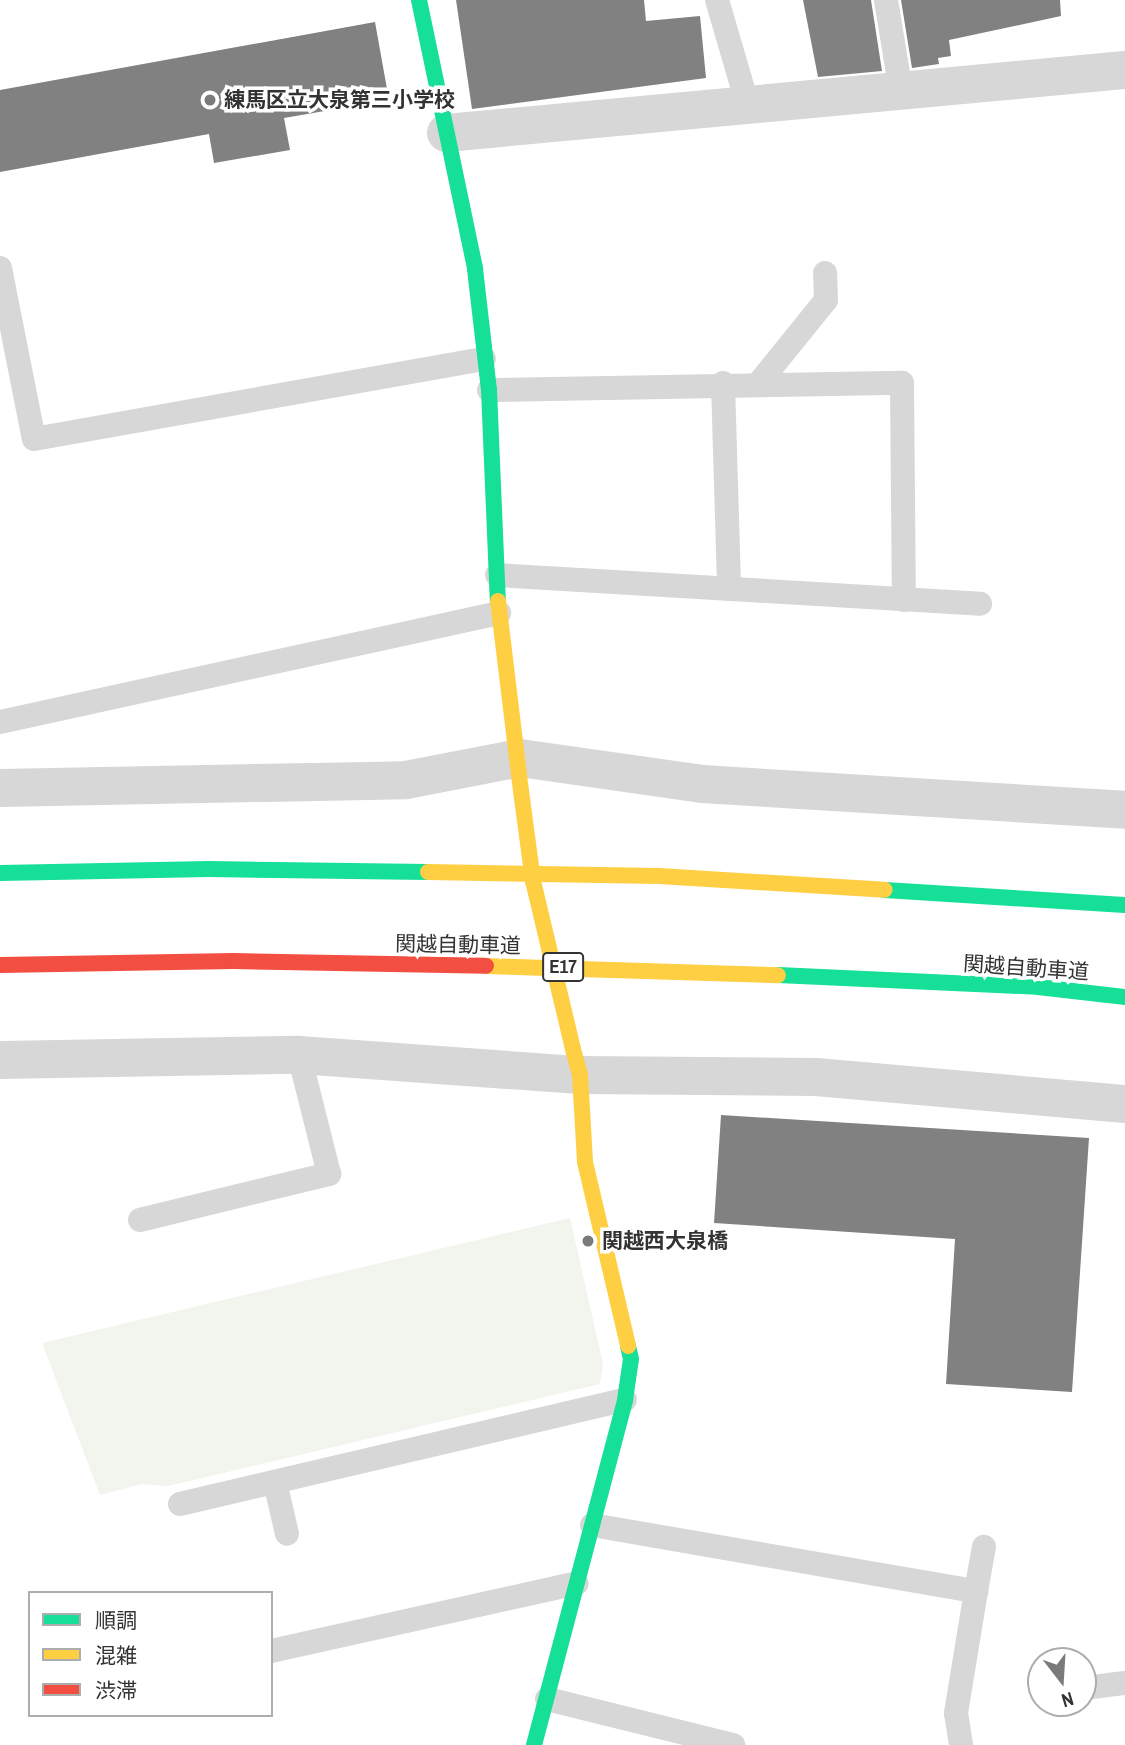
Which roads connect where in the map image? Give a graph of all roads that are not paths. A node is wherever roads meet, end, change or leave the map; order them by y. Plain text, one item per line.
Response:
1 (419, 0) edge
2 (717, 0) edge
3 (886, 0) edge
4 (1125, 70) edge
5 (901, 92) junction
6 (748, 106) junction
7 (446, 133) junction
8 (0, 268) edge
9 (825, 273) dead end
10 (484, 359) junction
11 (723, 383) junction
12 (759, 383) junction
13 (488, 390) junction
14 (497, 575) junction
15 (729, 589) junction
16 (904, 600) junction
17 (980, 604) dead end
18 (499, 613) junction
19 (0, 722) edge
20 (521, 774) junction
21 (0, 788) edge
22 (1125, 810) edge
23 (0, 873) edge
24 (1125, 905) edge
25 (0, 965) edge
26 (1125, 997) edge
27 (299, 1055) junction
28 (0, 1060) edge
29 (577, 1062) junction
30 (1125, 1104) edge
31 (140, 1220) dead end
32 (625, 1400) junction
33 (275, 1482) junction
34 (180, 1504) dead end
35 (592, 1525) junction
36 (287, 1534) dead end
37 (984, 1547) dead end
38 (577, 1583) junction
39 (976, 1591) junction
40 (273, 1651) edge
41 (1125, 1683) edge
42 (1097, 1686) edge
43 (547, 1699) junction
44 (534, 1745) edge
45 (733, 1745) edge
46 (961, 1745) edge

1 - 7 main road
2 - 6 lane
3 - 5 lane
4 - 5 street
5 - 6 street
6 - 7 street
7 - 10 main road
8 - 10 lane
9 - 12 lane
10 - 13 main road
11 - 12 lane
11 - 13 lane
11 - 15 lane
12 - 16 lane
13 - 14 main road
14 - 15 lane
14 - 18 main road
15 - 16 lane
16 - 17 lane
18 - 19 lane
18 - 20 main road
20 - 21 street
20 - 22 street
20 - 29 main road, bridge
23 - 24 main road
25 - 26 main road, 関越自動車道 / E17
27 - 28 street
27 - 29 street
27 - 31 lane
29 - 30 street
29 - 32 main road
32 - 33 lane
32 - 35 main road
33 - 34 lane
33 - 36 lane
35 - 38 main road
35 - 39 lane
37 - 39 lane
38 - 40 lane
38 - 43 main road
39 - 46 lane
41 - 42 lane
43 - 44 main road
43 - 45 lane

